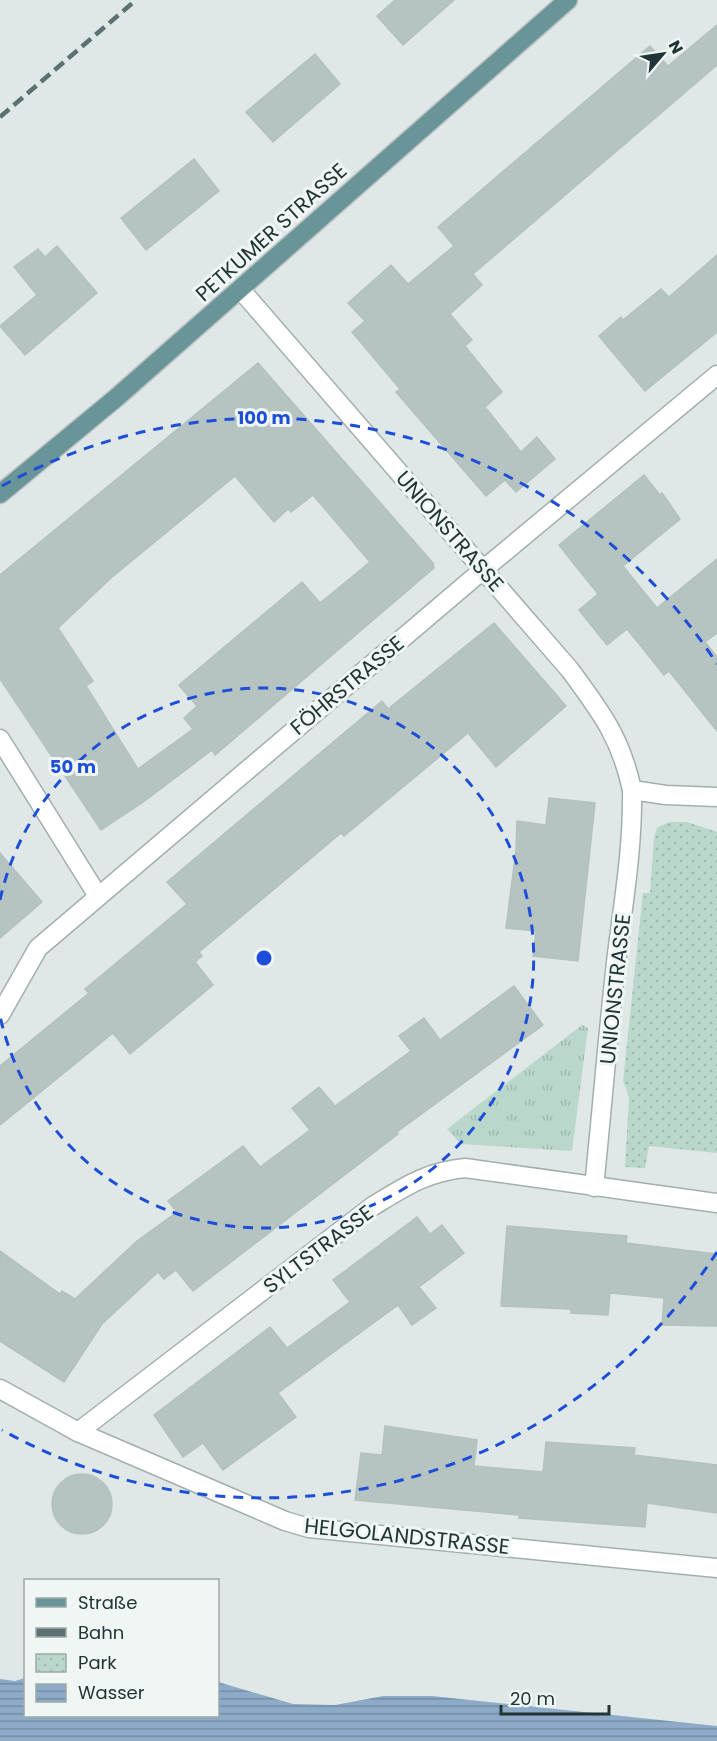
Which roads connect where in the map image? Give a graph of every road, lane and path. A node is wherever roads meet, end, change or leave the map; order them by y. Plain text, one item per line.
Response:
1 (568, 0) edge
2 (241, 290) junction
3 (717, 375) edge
4 (0, 494) edge
5 (484, 569) junction
6 (0, 740) edge
7 (632, 790) junction
8 (717, 797) edge
9 (99, 896) junction
10 (0, 1015) edge
11 (594, 1187) junction
12 (717, 1203) edge
13 (0, 1389) edge
14 (78, 1432) junction
15 (717, 1568) edge

1 - 2 main road, PETKUMER STRASSE
2 - 4 main road, PETKUMER STRASSE
2 - 5 street, UNIONSTRASSE
3 - 5 street, FÖHRSTRASSE
5 - 7 street, UNIONSTRASSE
5 - 9 street, FÖHRSTRASSE
6 - 9 street
7 - 8 street
7 - 11 street, UNIONSTRASSE
9 - 10 street, FÖHRSTRASSE
11 - 12 street, SYLTSTRASSE
11 - 14 street, SYLTSTRASSE
13 - 14 street, HELGOLANDSTRASSE
14 - 15 street, HELGOLANDSTRASSE

